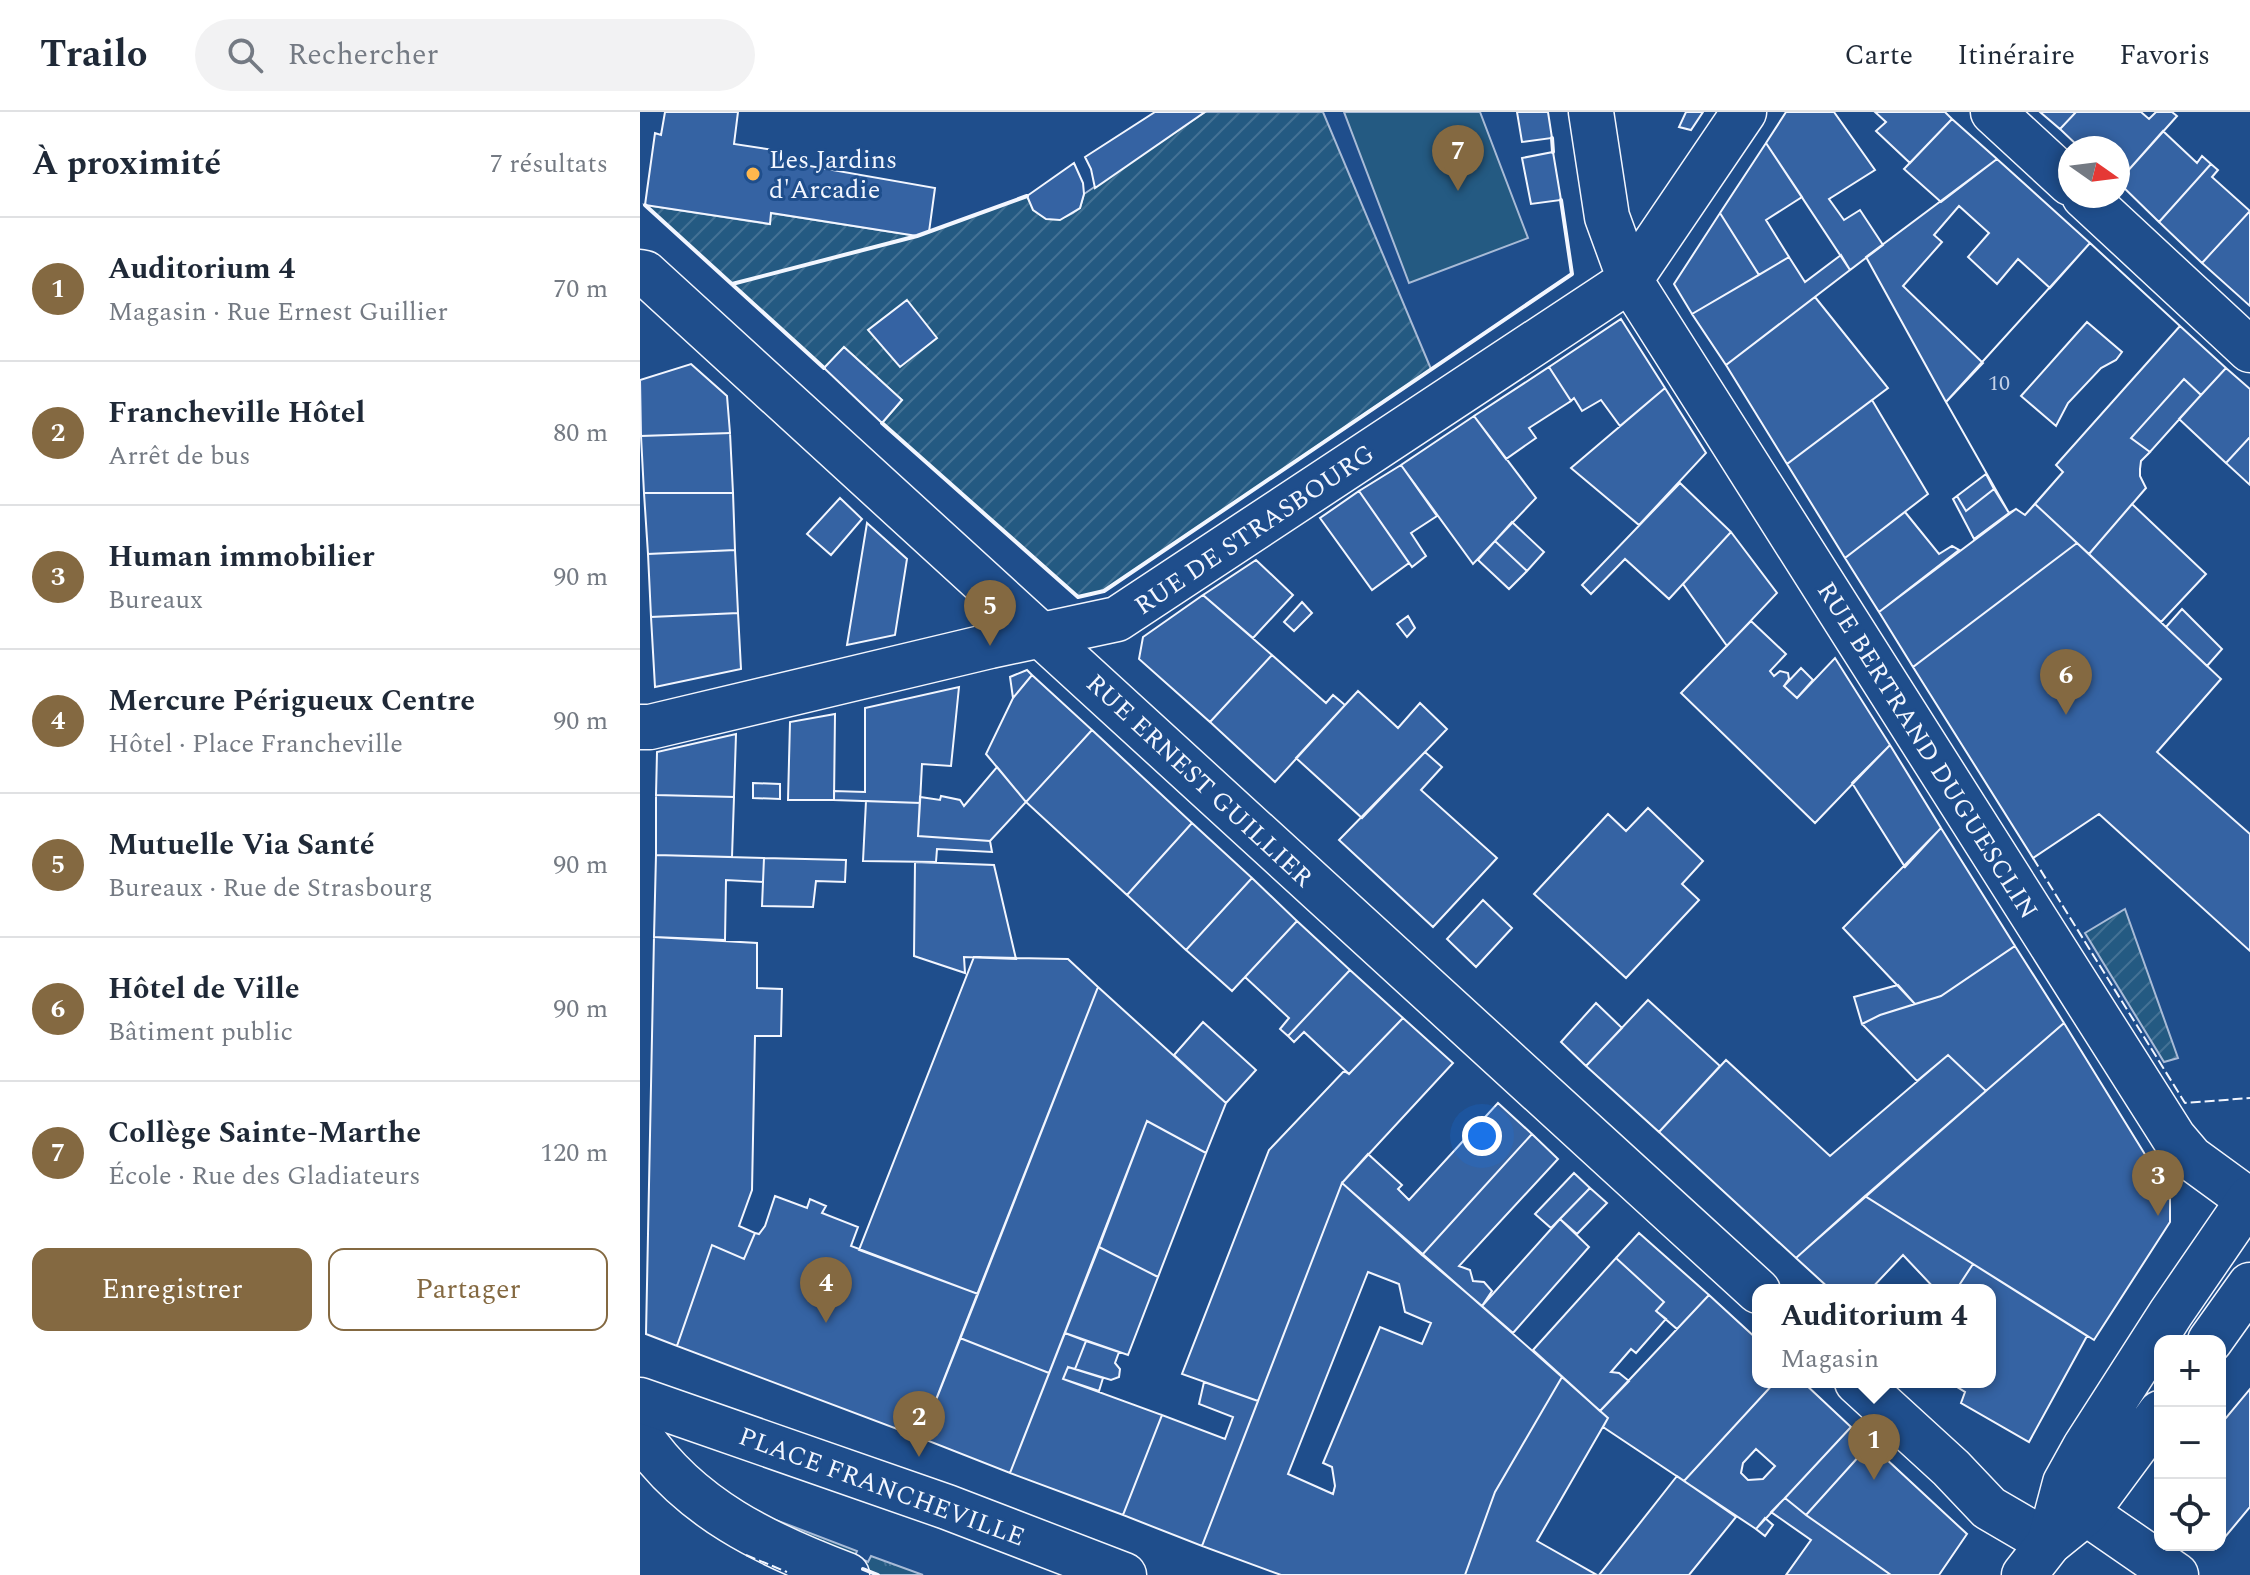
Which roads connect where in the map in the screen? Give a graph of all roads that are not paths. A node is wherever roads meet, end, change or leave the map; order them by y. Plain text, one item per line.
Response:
1 (1591, 112) edge
2 (1744, 112) edge
3 (1993, 112) edge
4 (2058, 172) edge
5 (2097, 208) edge
6 (640, 272) edge
7 (1630, 280) junction
8 (2250, 350) edge
9 (1042, 635) junction
10 (640, 727) edge
11 (2250, 1200) edge
12 (2250, 1285) edge
13 (1752, 1286) edge
14 (2214, 1335) edge
15 (1864, 1388) edge
16 (640, 1400) edge
17 (2154, 1421) edge
18 (640, 1435) edge
19 (2086, 1513) junction
20 (2036, 1559) edge
21 (847, 1575) edge
22 (1124, 1575) edge
23 (2176, 1575) edge

1 - 7 street, RUE BERTRAND DUGUESCLIN
2 - 7 street, RUE DE STRASBOURG
3 - 4 street
5 - 8 street
6 - 9 street, RUE ERNEST GUILLIER
7 - 9 street, RUE DE STRASBOURG
7 - 11 street, RUE BERTRAND DUGUESCLIN
9 - 10 street, RUE DE STRASBOURG
9 - 13 street, RUE ERNEST GUILLIER
11 - 20 street
12 - 14 street
15 - 20 street
16 - 22 street, PLACE FRANCHEVILLE
17 - 19 street
18 - 21 street
19 - 20 street
19 - 23 street

